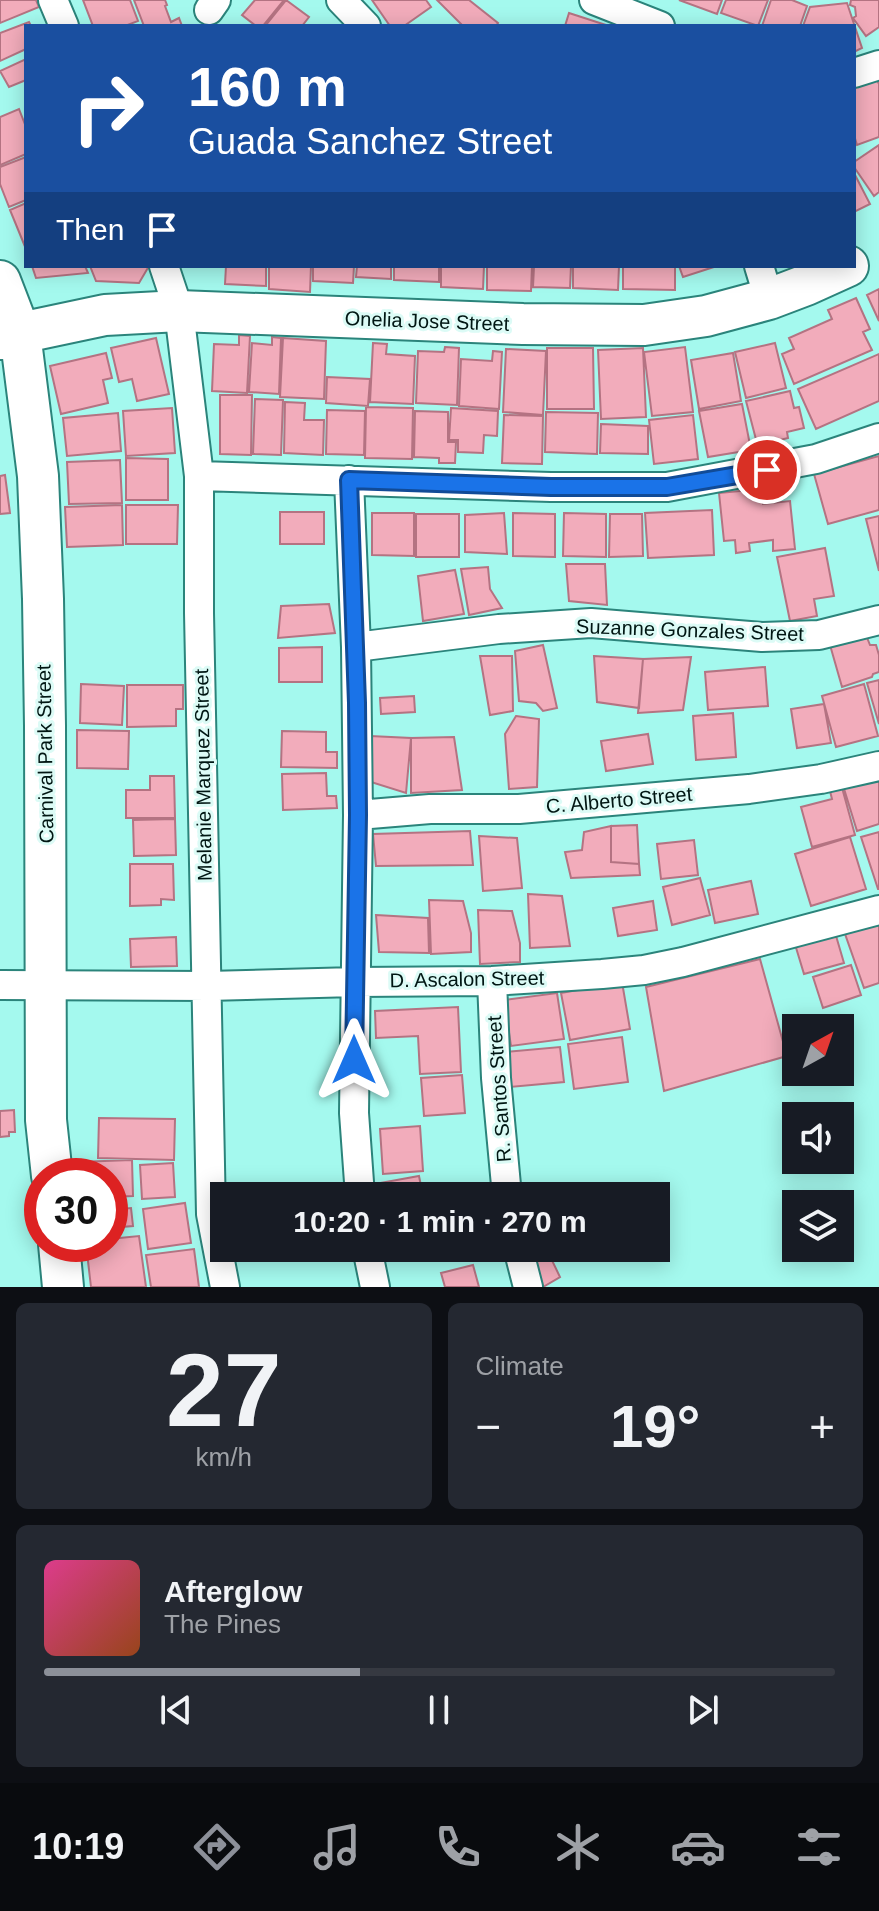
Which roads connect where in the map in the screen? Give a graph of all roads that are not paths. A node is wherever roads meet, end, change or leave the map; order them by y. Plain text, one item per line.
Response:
1 (53, 0) edge
2 (341, 0) edge
3 (594, 0) edge
4 (63, 24) edge
5 (364, 24) edge
6 (655, 24) edge
7 (879, 65) edge
8 (856, 72) edge
9 (879, 251) edge
10 (856, 262) edge
11 (165, 268) edge
12 (844, 268) edge
13 (0, 281) edge
14 (764, 282) edge
15 (179, 311) junction
16 (10, 336) edge
17 (879, 438) edge
18 (199, 476) junction
19 (349, 480) junction
20 (879, 620) edge
21 (356, 647) junction
22 (879, 766) edge
23 (358, 815) junction
24 (879, 910) edge
25 (492, 981) junction
26 (355, 982) junction
27 (0, 985) edge
28 (46, 985) junction
29 (208, 986) junction
30 (50, 1158) edge
31 (359, 1182) edge
32 (506, 1182) edge
33 (61, 1262) edge
34 (370, 1262) edge
35 (522, 1262) edge
36 (63, 1287) edge
37 (225, 1287) edge
38 (375, 1287) edge
39 (528, 1287) edge

1 - 4 street
2 - 5 street
3 - 6 street
7 - 8 street
9 - 10 street
11 - 15 street, Melanie Marquez Street
12 - 14 street, Onelia Jose Street
13 - 16 street, Carnival Park Street
14 - 15 street, Onelia Jose Street
15 - 16 street, Onelia Jose Street
15 - 18 street, Melanie Marquez Street
16 - 28 street, Carnival Park Street
17 - 19 street
18 - 19 street
18 - 29 street, Melanie Marquez Street
19 - 21 street
20 - 21 street, Suzanne Gonzales Street
21 - 23 street
22 - 23 street, C. Alberto Street
23 - 26 street
24 - 25 street, D. Ascalon Street
25 - 26 street, D. Ascalon Street
25 - 32 street, R. Santos Street
26 - 29 street, D. Ascalon Street
26 - 31 street
27 - 28 street, D. Ascalon Street
28 - 29 street, D. Ascalon Street
28 - 30 street, Carnival Park Street
29 - 37 street, Melanie Marquez Street
33 - 36 street
34 - 38 street
35 - 39 street

